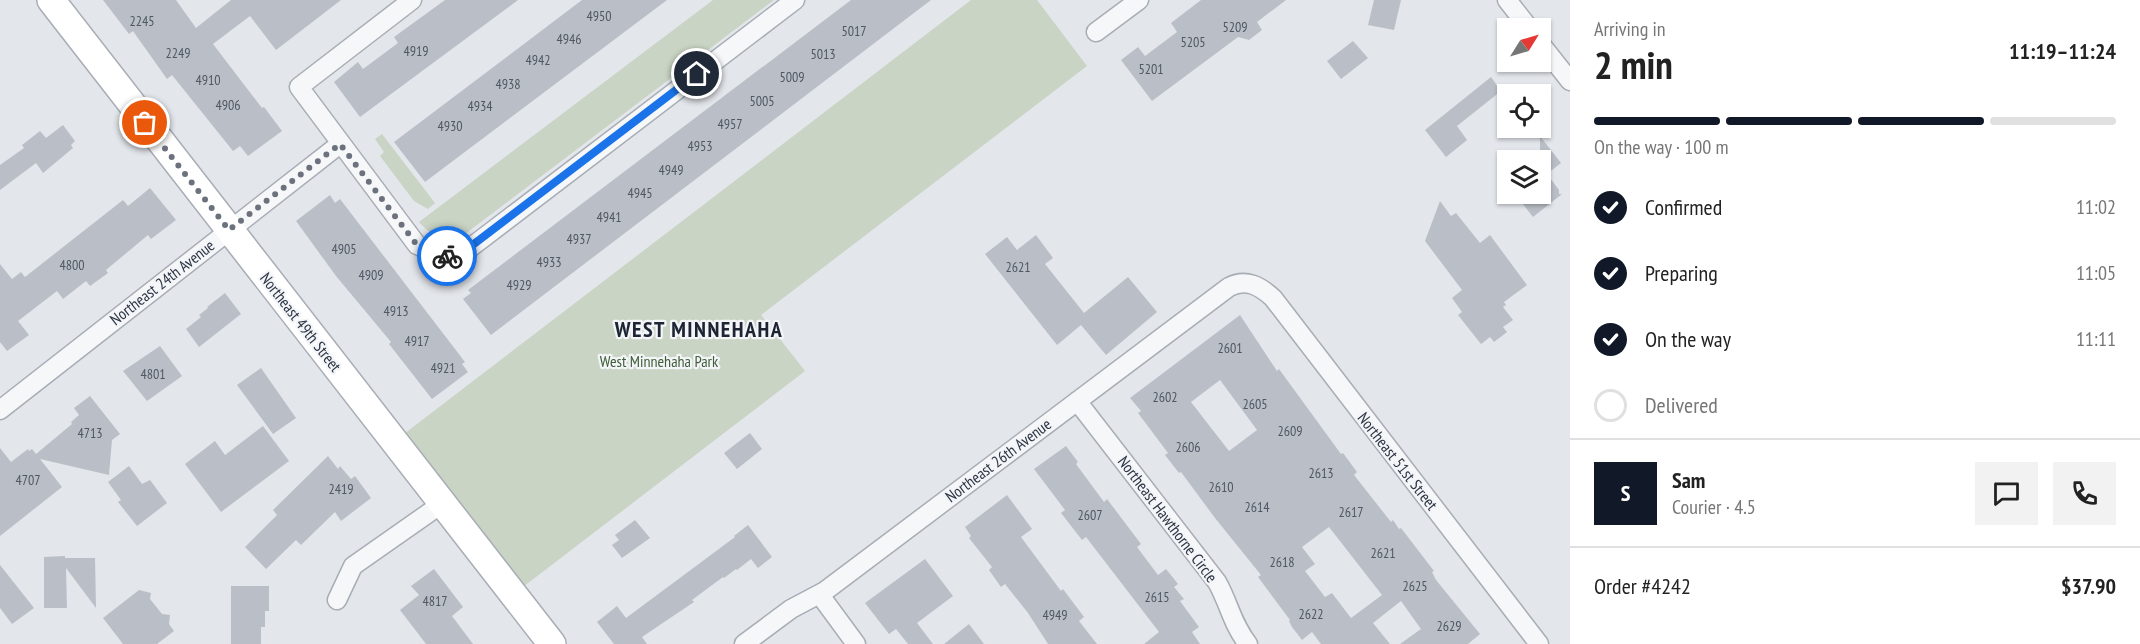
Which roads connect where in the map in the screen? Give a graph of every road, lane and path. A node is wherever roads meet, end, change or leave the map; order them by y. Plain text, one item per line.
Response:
1 (51, 0) edge
2 (412, 0) edge
3 (795, 0) edge
4 (1139, 0) edge
5 (1507, 0) edge
6 (1521, 18) edge
7 (1096, 32) dead end
8 (1551, 57) edge
9 (1570, 81) edge
10 (340, 144) junction
11 (229, 230) junction
12 (1253, 284) joint
13 (1077, 400) junction
14 (0, 410) edge
15 (443, 503) junction
16 (820, 595) junction
17 (337, 600) dead end
18 (552, 644) edge
19 (744, 644) edge
20 (856, 644) edge
21 (1248, 644) edge
22 (1539, 644) edge

1 - 11 street, Northeast 49th Street
2 - 10 street
3 - 10 street
4 - 7 street
5 - 6 street
8 - 9 street
10 - 11 street, Northeast 24th Avenue
11 - 14 street, Northeast 24th Avenue
11 - 15 street, Northeast 49th Street
12 - 13 street, Northeast 26th Avenue
12 - 22 street, Northeast 51st Street
13 - 16 street, Northeast 26th Avenue
13 - 21 street, Northeast Hawthorne Circle
15 - 17 street
15 - 18 street, Northeast 49th Street
16 - 19 street, Northeast 26th Avenue
16 - 20 street

